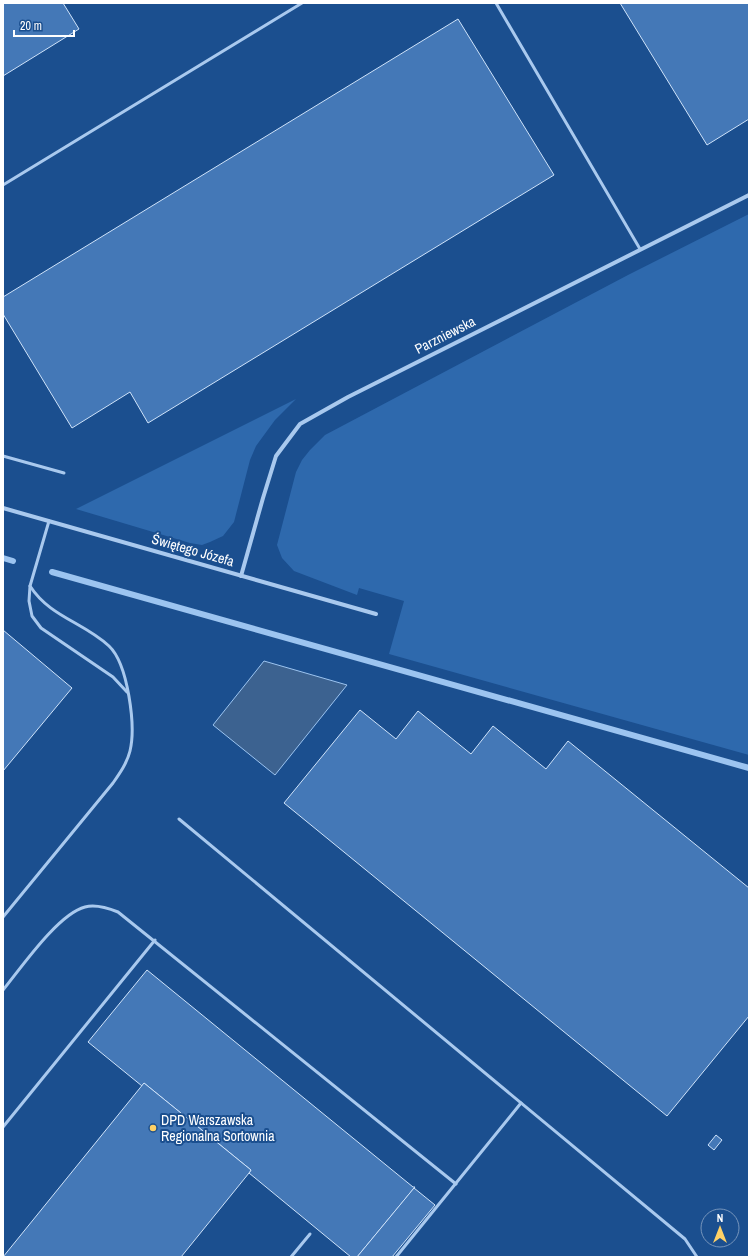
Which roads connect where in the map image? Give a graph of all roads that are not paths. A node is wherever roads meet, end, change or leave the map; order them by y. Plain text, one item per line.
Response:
1 (302, 3) edge
2 (496, 3) edge
3 (3, 185) edge
4 (749, 194) edge
5 (640, 249) junction
6 (3, 456) edge
7 (64, 473) dead end
8 (3, 508) edge
9 (49, 521) junction
10 (241, 576) junction
11 (30, 586) junction
12 (376, 614) dead end
13 (128, 694) junction
14 (179, 820) dead end
15 (3, 916) edge
16 (155, 940) junction
17 (3, 990) edge
18 (521, 1103) junction
19 (3, 1127) edge
20 (456, 1184) junction
21 (310, 1234) dead end
22 (291, 1257) edge
23 (396, 1257) edge
24 (697, 1257) edge

1 - 3 lane
2 - 5 lane
4 - 5 street, Parzniewska
5 - 10 street, Parzniewska
6 - 7 lane
8 - 9 street, Świętego Józefa
9 - 10 street, Świętego Józefa
9 - 11 lane
10 - 12 street, Świętego Józefa
11 - 13 lane
11 - 13 lane
13 - 15 lane
14 - 18 lane
16 - 17 lane
16 - 19 lane
16 - 20 lane
18 - 20 lane
18 - 24 lane
20 - 23 lane
21 - 22 lane

